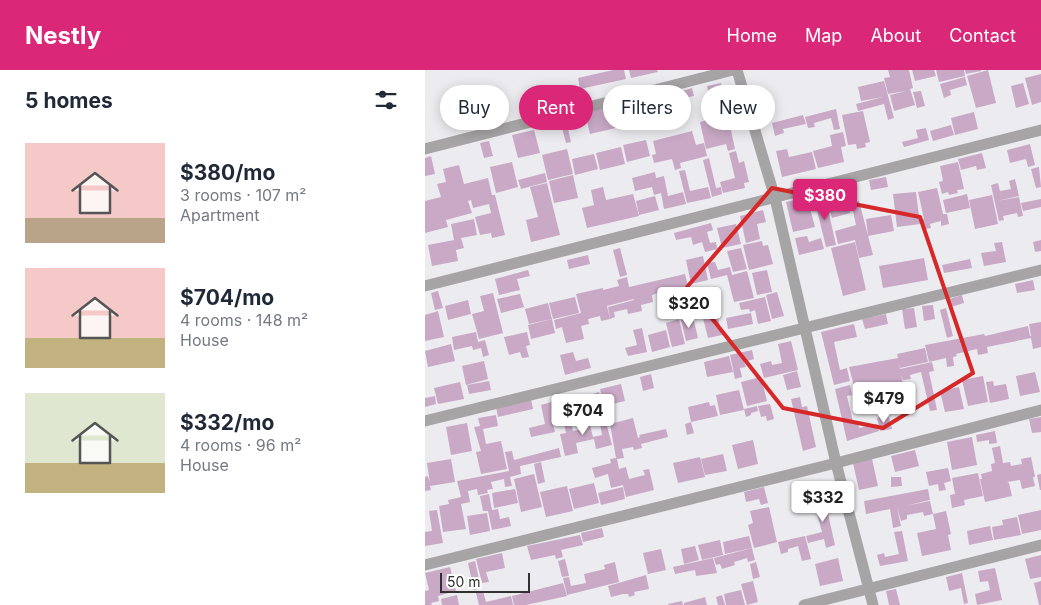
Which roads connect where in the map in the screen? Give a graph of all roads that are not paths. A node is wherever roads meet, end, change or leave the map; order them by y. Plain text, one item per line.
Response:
1 (733, 70) edge
2 (737, 70) edge
3 (1041, 130) edge
4 (425, 149) edge
5 (775, 198) junction
6 (1041, 270) edge
7 (425, 286) edge
8 (804, 327) junction
9 (1041, 410) edge
10 (425, 421) edge
11 (836, 463) junction
12 (1041, 545) edge
13 (425, 565) edge
14 (869, 589) junction
15 (804, 605) edge
16 (873, 605) edge

1 - 4 street
2 - 5 street
3 - 5 street
5 - 7 street
5 - 8 street
6 - 8 street
8 - 10 street
8 - 11 street
9 - 11 street
11 - 13 street
11 - 14 street
12 - 14 street
14 - 15 street
14 - 16 street

